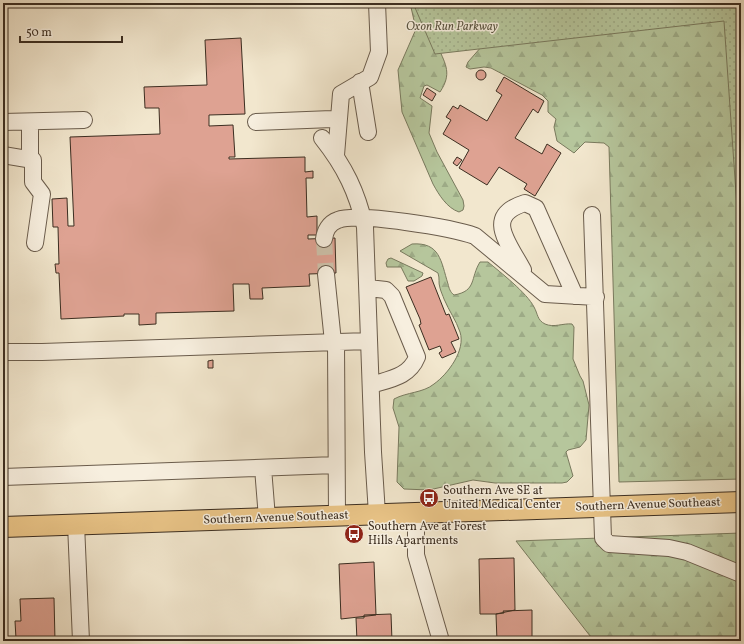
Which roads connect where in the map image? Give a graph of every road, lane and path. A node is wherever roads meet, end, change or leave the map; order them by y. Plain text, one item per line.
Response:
1 (377, 3) edge
2 (360, 82) junction
3 (332, 119) dead end
4 (84, 120) dead end
5 (3, 122) edge
6 (30, 122) junction
7 (256, 122) dead end
8 (368, 132) dead end
9 (322, 138) dead end
10 (3, 155) edge
11 (336, 155) junction
12 (30, 160) junction
13 (592, 215) dead end
14 (363, 218) junction
15 (324, 239) tunnel mouth
16 (35, 242) dead end
17 (326, 274) tunnel mouth
18 (528, 279) junction
19 (368, 288) junction
20 (575, 296) junction
21 (596, 297) junction
22 (369, 341) junction
23 (334, 342) junction
24 (3, 352) edge
25 (371, 385) junction
26 (336, 465) junction
27 (264, 468) junction
28 (3, 476) edge
29 (741, 502) edge
30 (601, 507) junction
31 (416, 513) junction
32 (378, 514) junction
33 (337, 516) junction
34 (267, 518) junction
35 (76, 524) junction
36 (3, 527) edge
37 (741, 574) edge
38 (81, 641) edge
39 (441, 641) edge

1 - 2 lane
2 - 8 lane
2 - 11 lane
3 - 7 lane
4 - 6 lane
5 - 6 lane
6 - 12 lane
9 - 11 lane
10 - 12 lane
11 - 14 lane
12 - 16 lane
13 - 21 lane
14 - 15 lane
14 - 18 lane
14 - 19 lane
17 - 23 lane
18 - 20 lane
18 - 20 lane
19 - 22 lane
19 - 25 lane
20 - 21 lane
21 - 30 lane
22 - 23 lane
22 - 25 lane
23 - 24 lane
23 - 26 lane
25 - 32 lane
26 - 27 lane
26 - 33 lane
27 - 28 lane
27 - 34 lane
29 - 30 main road, Southern Avenue Southeast
30 - 31 main road, Southern Avenue Southeast
30 - 37 lane
31 - 32 main road, Southern Avenue Southeast
31 - 39 lane
32 - 33 main road, Southern Avenue Southeast
33 - 34 main road, Southern Avenue Southeast
34 - 35 main road, Southern Avenue Southeast
35 - 36 main road, Southern Avenue Southeast
35 - 38 lane

